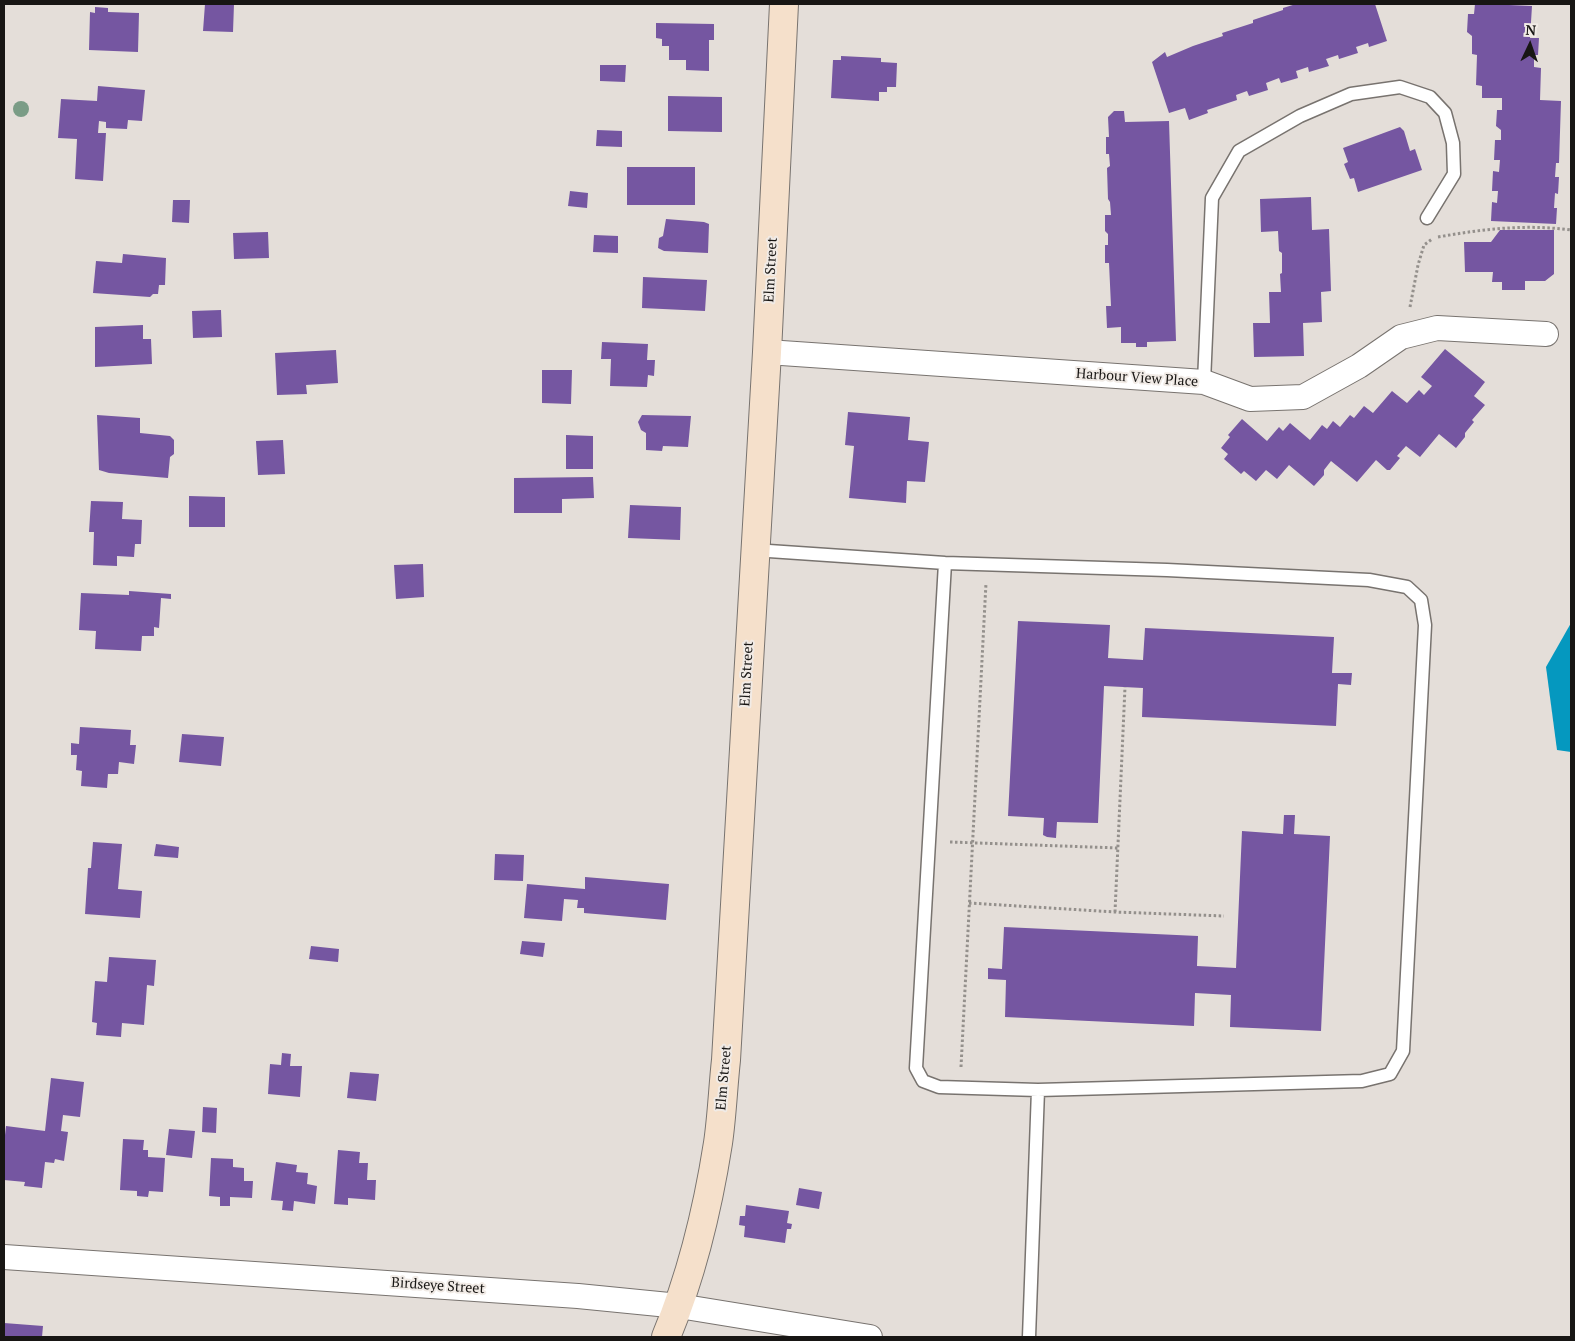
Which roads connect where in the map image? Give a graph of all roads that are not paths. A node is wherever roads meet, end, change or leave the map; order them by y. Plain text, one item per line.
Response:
1 (784, 4) edge
2 (1427, 218) dead end
3 (1546, 334) dead end
4 (767, 352) junction
5 (1204, 382) junction
6 (754, 550) junction
7 (945, 563) junction
8 (1038, 1090) junction
9 (4, 1257) edge
10 (679, 1306) junction
11 (666, 1337) edge
12 (870, 1337) edge
13 (1029, 1337) edge

1 - 4 street, Elm Street
2 - 5 lane
3 - 5 street, Harbour View Place
4 - 5 street, Harbour View Place
4 - 6 street, Elm Street
6 - 7 lane
6 - 10 street, Elm Street
7 - 8 lane
7 - 8 lane
8 - 13 lane
9 - 10 street, Birdseye Street
10 - 11 street, Elm Street
10 - 12 street, Birdseye Street

